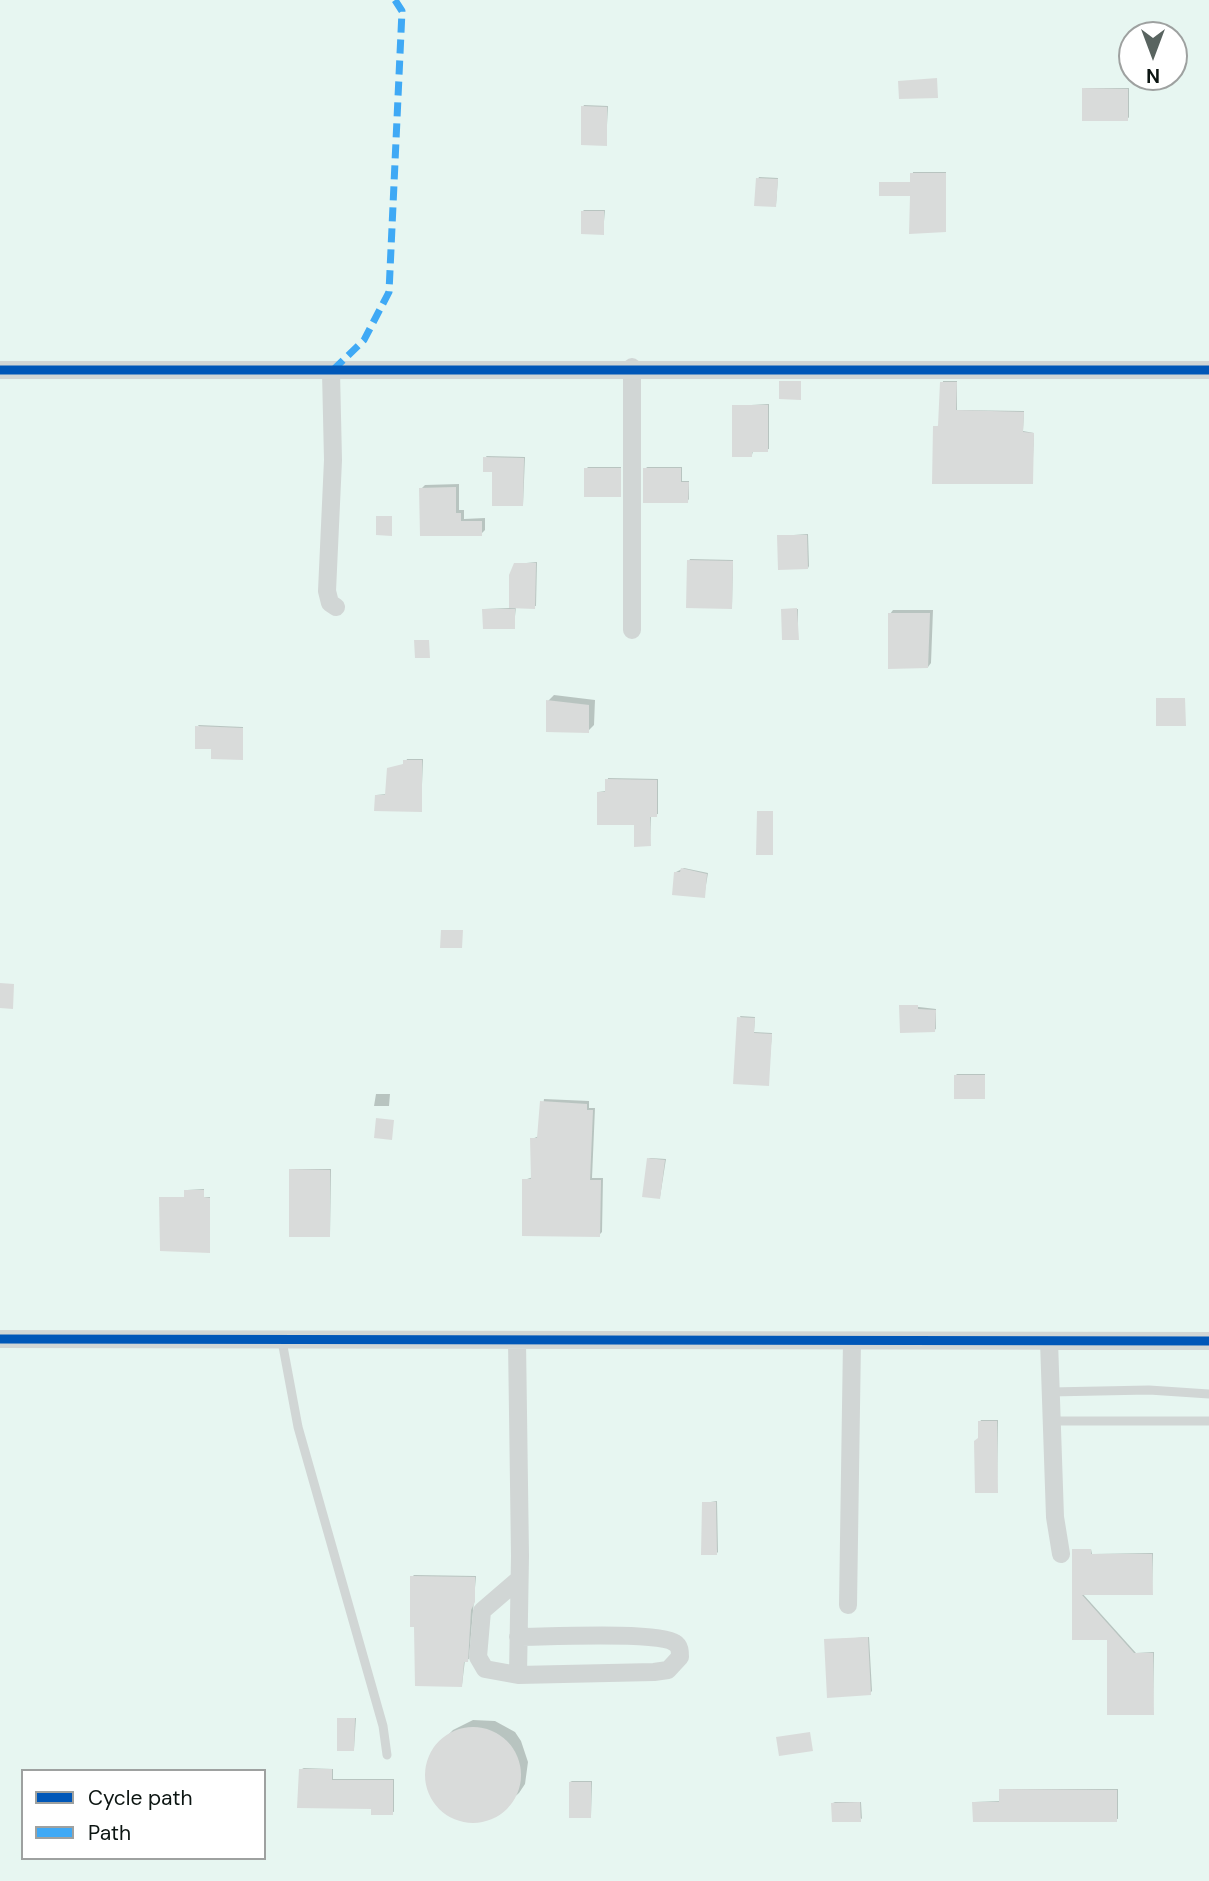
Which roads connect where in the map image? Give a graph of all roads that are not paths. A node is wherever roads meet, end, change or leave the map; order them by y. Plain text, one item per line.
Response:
1 (632, 367) junction
2 (0, 370) edge
3 (1209, 370) edge
4 (331, 372) junction
5 (335, 607) dead end
6 (632, 630) dead end
7 (0, 1339) edge
8 (282, 1341) junction
9 (517, 1341) junction
10 (852, 1341) junction
11 (1049, 1341) junction
12 (1209, 1341) edge
13 (1051, 1392) junction
14 (1209, 1394) edge
15 (1052, 1421) junction
16 (1209, 1421) edge
17 (1061, 1554) dead end
18 (518, 1580) junction
19 (848, 1605) dead end
20 (518, 1637) junction
21 (518, 1675) junction
22 (387, 1755) dead end

1 - 3 street
1 - 4 street
1 - 6 street
2 - 4 street
4 - 5 street
7 - 8 street
8 - 9 street
8 - 22 lane
9 - 10 street
9 - 18 street
10 - 11 street
10 - 19 street
11 - 12 street
11 - 13 street
13 - 14 lane
13 - 15 street
15 - 16 lane
15 - 17 street
18 - 20 street
18 - 21 street
20 - 21 street
20 - 21 street

